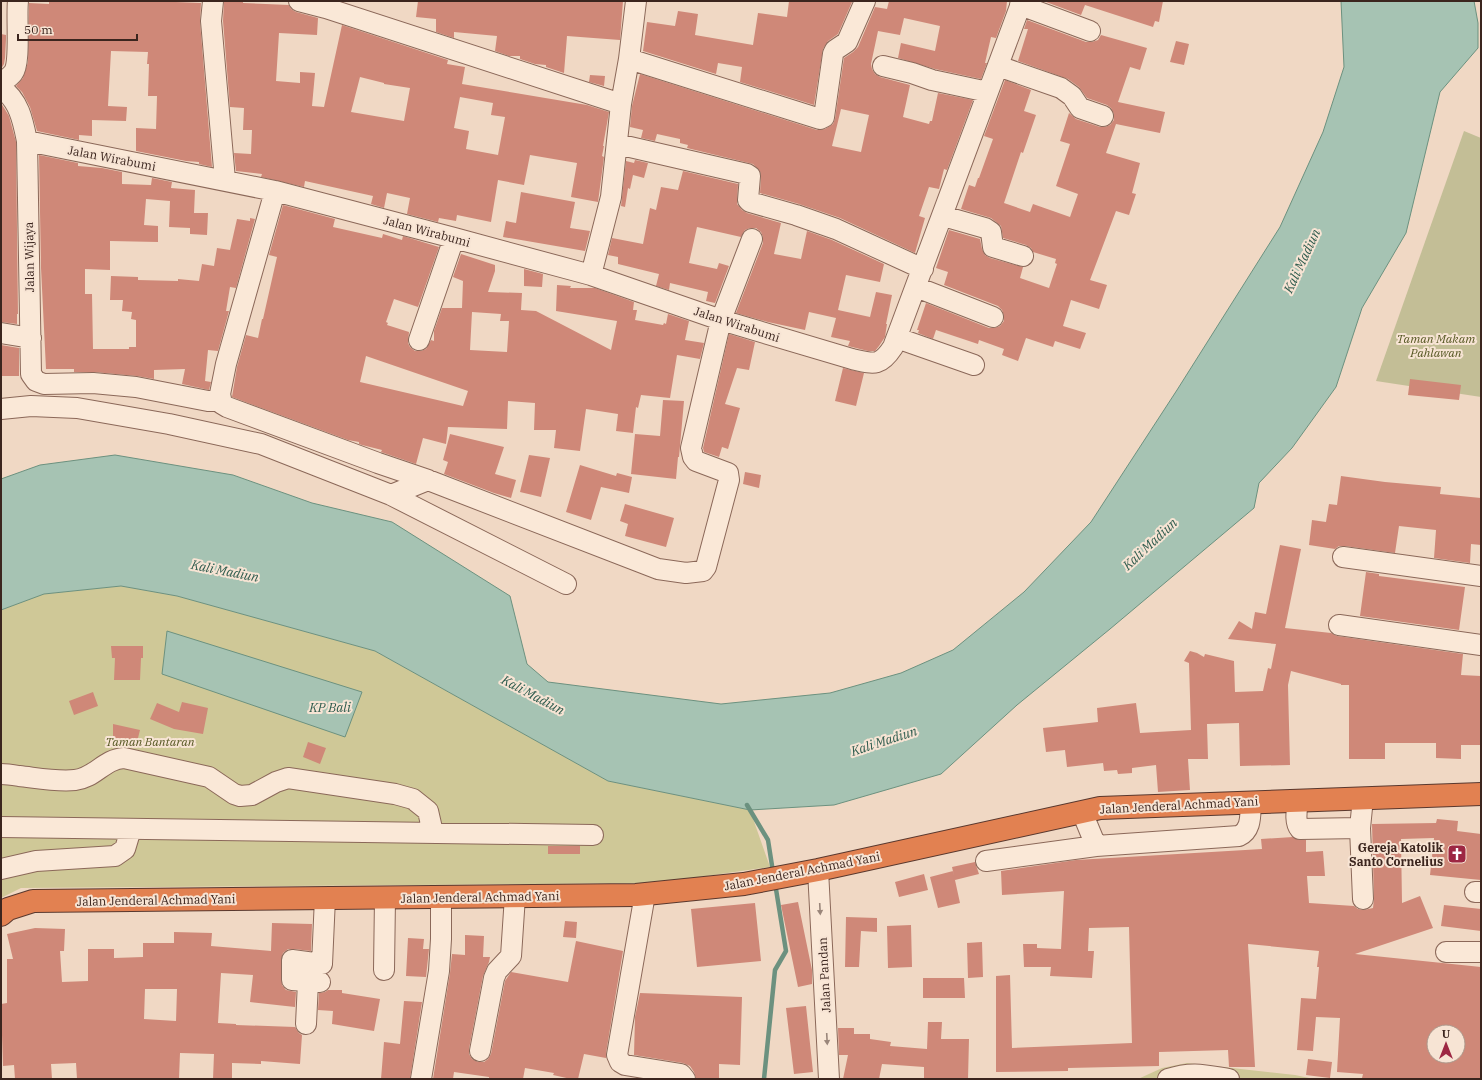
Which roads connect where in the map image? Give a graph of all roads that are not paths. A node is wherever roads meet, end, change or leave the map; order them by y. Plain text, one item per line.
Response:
1 (18, 1) edge
2 (213, 1) edge
3 (299, 1) edge
4 (636, 1) edge
5 (865, 1) edge
6 (1021, 3) edge
7 (1090, 31) dead end
8 (630, 59) junction
9 (882, 66) dead end
10 (998, 66) junction
11 (1, 83) edge
12 (1, 88) edge
13 (988, 92) junction
14 (621, 104) junction
15 (1103, 116) dead end
16 (27, 141) junction
17 (617, 144) junction
18 (224, 180) junction
19 (275, 191) junction
20 (943, 216) junction
21 (454, 238) junction
22 (752, 239) dead end
23 (1023, 256) dead end
24 (923, 269) junction
25 (591, 275) junction
26 (916, 287) junction
27 (993, 317) dead end
28 (721, 320) junction
29 (1, 333) edge
30 (31, 338) junction
31 (897, 338) junction
32 (419, 340) dead end
33 (974, 365) dead end
34 (221, 401) junction
35 (1, 409) edge
36 (428, 480) junction
37 (391, 495) junction
38 (1343, 557) dead end
39 (1481, 576) edge
40 (566, 584) dead end
41 (1339, 625) dead end
42 (1481, 644) edge
43 (1, 774) edge
44 (1481, 794) edge
45 (1363, 798) junction
46 (1298, 800) junction
47 (1251, 802) junction
48 (1082, 812) junction
49 (1, 827) edge
50 (1360, 828) junction
51 (131, 829) junction
52 (433, 833) junction
53 (593, 835) dead end
54 (1096, 846) junction
55 (986, 861) dead end
56 (1, 869) edge
57 (810, 871) junction
58 (645, 894) junction
59 (515, 896) junction
60 (441, 897) junction
61 (325, 898) junction
62 (385, 898) junction
63 (1363, 899) dead end
64 (1, 915) edge
65 (1446, 952) dead end
66 (1481, 952) edge
67 (384, 970) dead end
68 (306, 1024) dead end
69 (480, 1051) dead end
70 (421, 1079) edge
71 (685, 1079) edge
72 (829, 1079) edge
73 (1168, 1079) edge
74 (1229, 1079) edge

1 - 11 street
2 - 18 street
3 - 14 street
4 - 8 street
5 - 8 street
6 - 7 street
6 - 10 street
8 - 14 street
9 - 13 street
10 - 13 street
10 - 15 street
12 - 16 street
13 - 20 street
14 - 17 street
16 - 18 street, Jalan Wirabumi
16 - 30 street, Jalan Wijaya
17 - 24 street
17 - 25 street
18 - 19 street, Jalan Wirabumi
19 - 21 street, Jalan Wirabumi
19 - 34 street
20 - 23 street
20 - 24 street
21 - 25 street, Jalan Wirabumi
21 - 32 street
22 - 28 street
24 - 26 street
25 - 28 street, Jalan Wirabumi
26 - 27 street
26 - 31 street
28 - 31 street, Jalan Wirabumi
28 - 36 street
29 - 30 street
30 - 34 street, Jalan Wijaya
31 - 33 street
34 - 36 street
35 - 37 street
36 - 37 street
37 - 40 street
38 - 39 street
41 - 42 street
43 - 52 street
44 - 45 highway, Jalan Jenderal Achmad Yani
45 - 46 highway, Jalan Jenderal Achmad Yani
45 - 50 street
46 - 47 highway, Jalan Jenderal Achmad Yani
46 - 50 street
47 - 48 highway, Jalan Jenderal Achmad Yani
47 - 54 street
48 - 54 street
48 - 57 highway, Jalan Jenderal Achmad Yani
49 - 51 street
50 - 63 street
51 - 52 street
51 - 56 street
52 - 53 street
54 - 55 street
57 - 58 highway, Jalan Jenderal Achmad Yani
57 -> 72 street, Jalan Pandan
58 - 59 highway, Jalan Jenderal Achmad Yani
58 - 71 street
59 - 60 highway, Jalan Jenderal Achmad Yani
59 - 69 street
60 - 62 highway, Jalan Jenderal Achmad Yani
60 - 70 street
61 - 62 highway, Jalan Jenderal Achmad Yani
61 - 64 highway, Jalan Jenderal Achmad Yani
61 - 68 street
62 - 67 street
65 - 66 street
73 - 74 street

